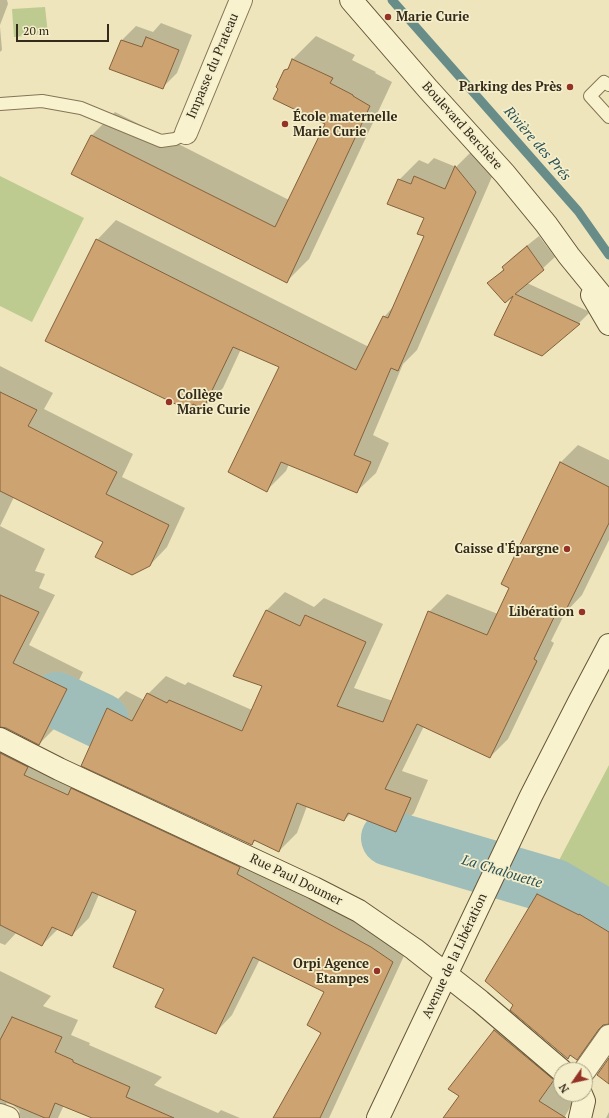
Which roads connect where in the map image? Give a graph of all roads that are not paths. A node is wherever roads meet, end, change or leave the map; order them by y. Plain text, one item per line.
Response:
1 (241, 0) edge
2 (351, 0) edge
3 (609, 85) edge
4 (0, 104) edge
5 (609, 117) edge
6 (186, 132) joint
7 (569, 256) junction
8 (609, 305) edge
9 (609, 324) edge
10 (609, 646) edge
11 (0, 739) edge
12 (446, 975) junction
13 (609, 1036) edge
14 (591, 1062) edge
15 (553, 1063) edge
16 (0, 1115) edge
17 (8, 1118) edge
18 (378, 1118) edge

1 - 6 main road, Impasse du Prateau
2 - 7 main road, Boulevard Berchère
3 - 5 lane
4 - 6 lane
7 - 8 main road, Boulevard Berchère
7 - 9 main road, Boulevard Berchère
10 - 12 main road, Avenue de la Libération
11 - 12 main road, Rue Paul Doumer
12 - 15 main road, Rue Paul Doumer
12 - 18 main road, Avenue de la Libération
13 - 14 main road
16 - 17 main road

